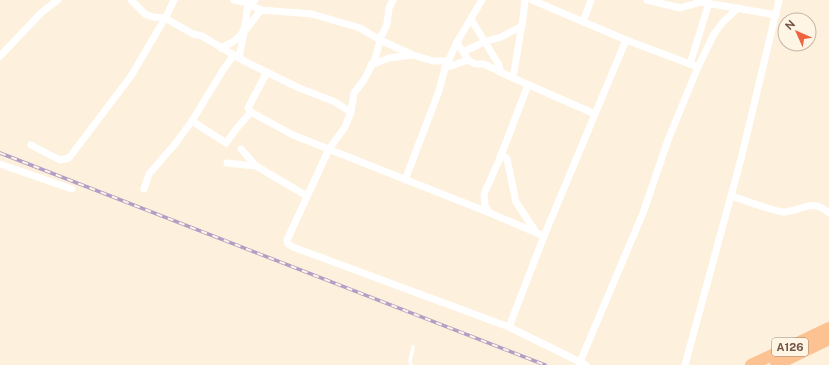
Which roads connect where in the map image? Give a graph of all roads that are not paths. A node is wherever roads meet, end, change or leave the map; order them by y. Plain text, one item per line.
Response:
1 (58, 0) edge
2 (132, 0) edge
3 (174, 0) edge
4 (234, 0) edge
5 (255, 0) edge
6 (393, 0) edge
7 (482, 0) edge
8 (525, 0) edge
9 (532, 0) edge
10 (591, 0) edge
11 (647, 0) edge
12 (779, 0) edge
13 (701, 1) edge
14 (666, 3) edge
15 (709, 3) junction
16 (248, 4) junction
17 (738, 8) junction
18 (261, 10) junction
19 (776, 15) junction
20 (165, 18) junction
21 (471, 19) junction
22 (583, 22) junction
23 (522, 26) junction
24 (244, 32) junction
25 (380, 40) junction
26 (626, 40) junction
27 (457, 42) junction
28 (484, 42) junction
29 (221, 48) junction
30 (463, 52) junction
31 (413, 55) junction
32 (0, 56) edge
33 (236, 56) junction
34 (468, 60) junction
35 (449, 61) junction
36 (690, 64) junction
37 (372, 65) junction
38 (698, 67) junction
39 (445, 68) junction
40 (267, 72) junction
41 (500, 72) junction
42 (513, 78) junction
43 (528, 85) junction
44 (251, 112) junction
45 (351, 112) junction
46 (595, 114) junction
47 (192, 121) junction
48 (31, 145) dead end
49 (241, 149) dead end
50 (328, 149) junction
51 (504, 153) junction
52 (227, 163) dead end
53 (0, 164) edge
54 (256, 166) junction
55 (405, 180) junction
56 (72, 189) dead end
57 (144, 189) dead end
58 (307, 196) junction
59 (731, 196) junction
60 (490, 212) junction
61 (829, 213) edge
62 (536, 232) junction
63 (544, 236) junction
64 (509, 327) junction
65 (829, 328) edge
66 (829, 339) edge
67 (413, 347) dead end
68 (583, 363) edge
69 (411, 365) edge
70 (685, 365) edge
71 (751, 365) edge
72 (776, 365) edge

1 - 32 street
2 - 20 street
3 - 20 street
4 - 16 street
5 - 16 street
6 - 25 street
7 - 21 street
8 - 23 street
9 - 22 street
10 - 22 street
11 - 14 street
12 - 19 street
13 - 14 street
13 - 15 street
15 - 17 street
15 - 36 street
16 - 18 street
16 - 24 street
17 - 19 street
17 - 38 street
18 - 24 street
18 - 25 street
19 - 59 street
20 - 29 street
20 - 48 street
21 - 27 street
21 - 28 street
22 - 26 street
23 - 28 street
23 - 42 street
24 - 29 street
24 - 33 street
25 - 31 street
25 - 37 street
26 - 36 street
26 - 46 street
27 - 30 street
27 - 35 street
28 - 30 street
28 - 41 street
29 - 33 street
30 - 34 street
31 - 35 street
31 - 37 street
33 - 40 street
33 - 47 street
34 - 39 street
34 - 41 street
35 - 39 street
36 - 38 street
37 - 45 street
38 - 68 street
39 - 55 street
40 - 44 street
40 - 45 street
41 - 42 street
42 - 43 street
43 - 46 street
43 - 51 street
44 - 47 street
44 - 50 street
45 - 50 street
46 - 63 street
47 - 57 street
49 - 54 street
50 - 55 street
50 - 58 street
51 - 60 street
51 - 62 street
52 - 54 street
53 - 56 street
54 - 58 street
55 - 60 street
58 - 64 street
59 - 61 street
59 - 70 street
60 - 62 street
62 - 63 street
63 - 64 street
64 - 68 street
65 - 71 highway, A126
66 - 72 highway, A126
67 - 69 lane

